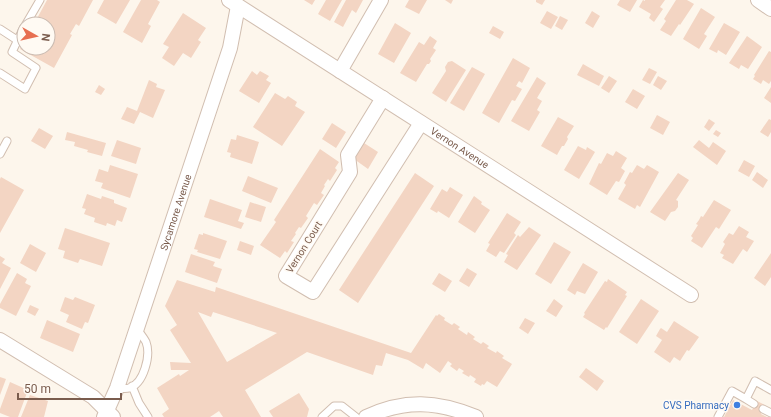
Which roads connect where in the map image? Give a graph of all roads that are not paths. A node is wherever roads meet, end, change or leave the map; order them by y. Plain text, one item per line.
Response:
1 (40, 0) edge
2 (380, 0) edge
3 (758, 0) edge
4 (234, 3) edge
5 (771, 8) edge
6 (31, 16) edge
7 (0, 29) edge
8 (16, 39) edge
9 (16, 42) edge
10 (16, 55) edge
11 (18, 56) edge
12 (340, 71) junction
13 (0, 73) edge
14 (383, 98) junction
15 (421, 123) junction
16 (7, 141) dead end
17 (0, 154) edge
18 (691, 295) dead end
19 (136, 328) junction
20 (0, 340) edge
21 (132, 386) junction
22 (117, 388) junction
23 (771, 390) edge
24 (746, 399) junction
25 (754, 404) dead end
26 (763, 409) dead end
27 (771, 413) edge
28 (108, 415) edge
29 (148, 417) edge
30 (322, 417) edge
31 (356, 417) edge
32 (366, 417) edge
33 (476, 417) edge
34 (718, 417) edge

1 - 6 lane
2 - 12 street
3 - 5 street
4 - 12 street, Vernon Avenue
4 - 19 street, Sycamore Avenue
7 - 8 lane
9 - 10 lane
11 - 13 lane
12 - 14 street, Vernon Avenue
14 - 15 street, Vernon Avenue
14 - 15 street, Vernon Court
15 - 18 street, Vernon Avenue
16 - 17 lane
19 - 21 lane
19 - 22 street, Sycamore Avenue
20 - 28 street
21 - 22 lane
21 - 29 lane
22 - 28 street, Sycamore Avenue
23 - 24 lane
24 - 25 lane
24 - 34 lane
26 - 27 lane
30 - 31 lane
32 - 33 street

